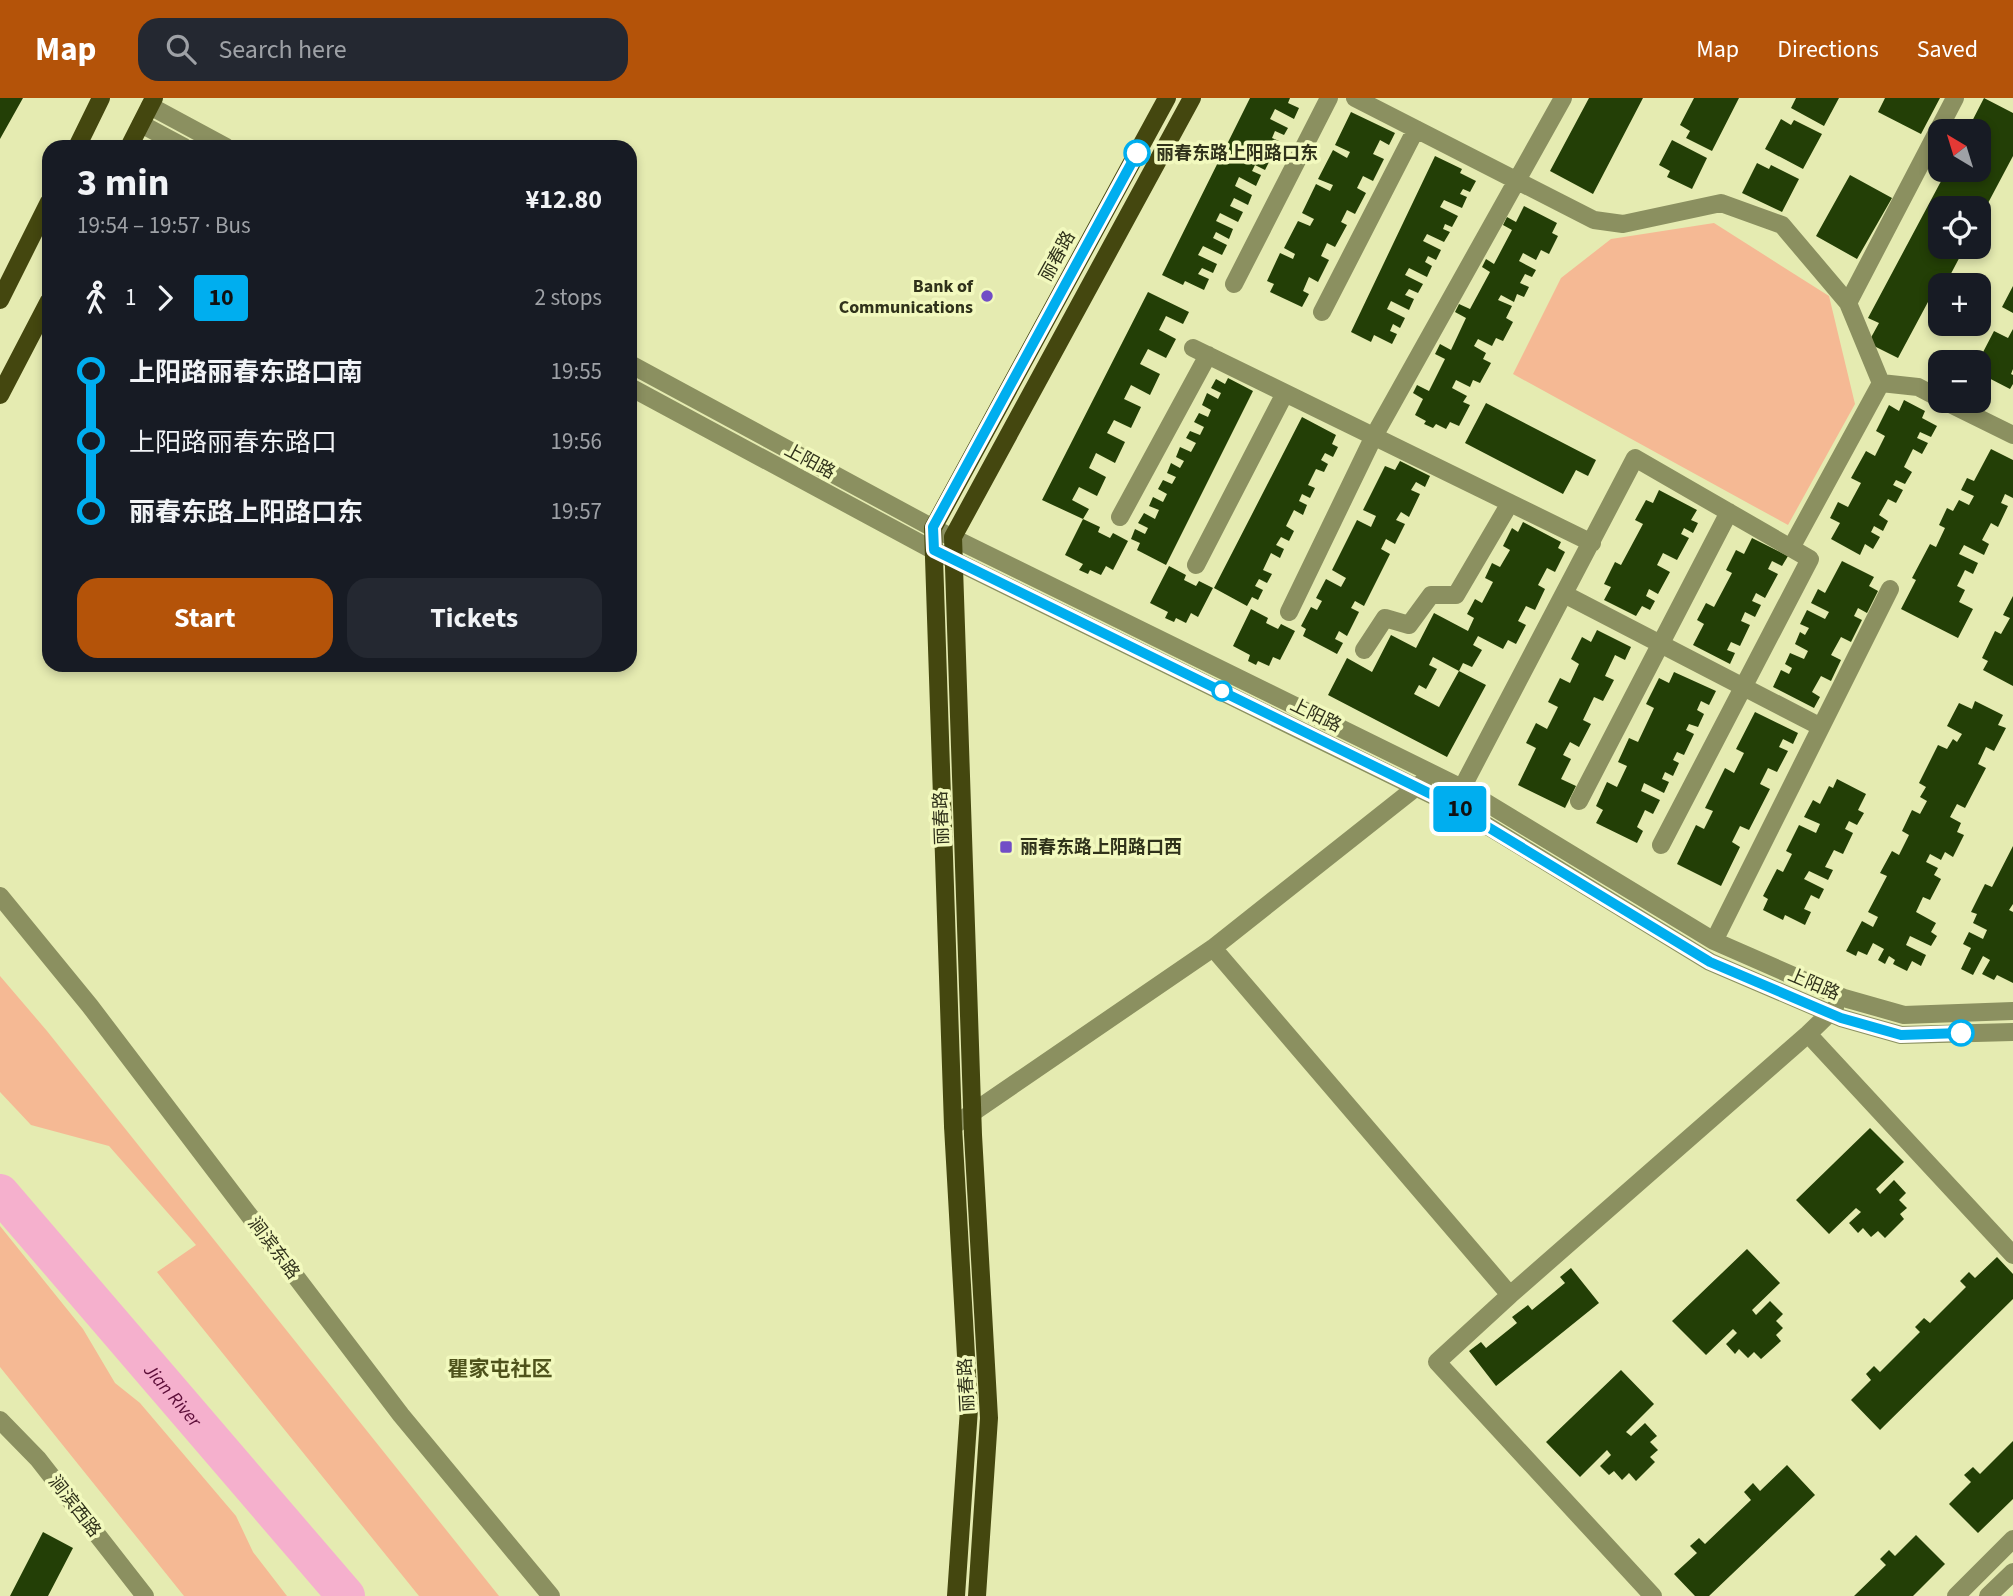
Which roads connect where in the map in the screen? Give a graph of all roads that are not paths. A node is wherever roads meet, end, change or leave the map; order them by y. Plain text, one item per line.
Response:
1 (101, 98) edge
2 (1167, 98) edge
3 (1192, 98) edge
4 (1329, 98) edge
5 (1355, 98) edge
6 (1563, 98) edge
7 (1955, 98) edge
8 (152, 102) edge
9 (141, 124) junction
10 (1416, 129) junction
11 (80, 140) edge
12 (133, 140) edge
13 (171, 140) edge
14 (214, 140) edge
15 (1518, 181) junction
16 (42, 216) edge
17 (1234, 284) dead end
18 (0, 300) edge
19 (1848, 303) junction
20 (1322, 312) dead end
21 (42, 314) edge
22 (637, 369) edge
23 (1881, 383) junction
24 (637, 391) edge
25 (1928, 392) edge
26 (1285, 393) junction
27 (0, 395) edge
28 (1969, 413) edge
29 (2013, 435) edge
30 (1374, 436) junction
31 (1510, 503) junction
32 (1729, 512) junction
33 (1120, 517) dead end
34 (933, 527) junction
35 (953, 537) junction
36 (1592, 543) junction
37 (1791, 548) junction
38 (934, 550) junction
39 (954, 560) junction
40 (1196, 565) dead end
41 (1890, 589) dead end
42 (1564, 594) junction
43 (1289, 612) dead end
44 (1661, 644) junction
45 (1364, 650) dead end
46 (1743, 687) junction
47 (1821, 727) junction
48 (1434, 773) junction
49 (1417, 787) junction
50 (1462, 788) junction
51 (1579, 801) dead end
52 (1661, 845) dead end
53 (0, 896) edge
54 (1714, 941) junction
55 (1213, 948) junction
56 (1844, 998) junction
57 (2013, 1011) edge
58 (1829, 1013) junction
59 (2013, 1032) edge
60 (1808, 1034) junction
61 (972, 1113) junction
62 (953, 1126) junction
63 (2013, 1255) edge
64 (1510, 1296) junction
65 (0, 1420) edge
66 (2013, 1539) edge
67 (2013, 1572) edge
68 (145, 1596) edge
69 (551, 1596) edge
70 (956, 1596) edge
71 (977, 1596) edge
72 (1653, 1596) edge
73 (1956, 1596) edge
74 (1988, 1596) edge

1 - 11 main road
2 - 34 main road, 丽春路
3 - 35 main road
4 - 17 street
5 - 10 street
6 - 15 street
7 - 19 street
8 - 9 main road
8 - 14 street
9 - 12 main road
9 - 13 street
10 - 15 street
10 - 20 street
15 - 19 street
15 - 30 street
16 - 18 main road
19 - 23 street
21 - 27 main road
22 - 34 street, 上阳路
23 - 25 street
23 - 37 street
24 - 38 street, 上阳路
26 - 30 street
26 - 33 street
26 - 40 street
28 - 29 street
30 - 31 street
30 - 43 street
31 - 36 street
31 - 45 street
32 - 36 street
32 - 37 street
32 - 44 street
34 - 35 street, 上阳路
34 - 38 main road, 丽春路
35 - 39 main road, 丽春路
35 - 48 street, 上阳路
36 - 42 street
37 - 46 street
38 - 39 street, 上阳路
38 - 62 main road, 丽春路
39 - 49 street, 上阳路
39 - 61 main road, 丽春路
41 - 47 street
42 - 44 street
42 - 50 street
44 - 46 street
44 - 51 street
46 - 47 street
46 - 52 street
47 - 54 street
48 - 49 street
48 - 50 street, 上阳路
49 - 55 street
49 - 58 street, 上阳路
50 - 54 street, 上阳路
53 - 69 street, 涧滨东路
54 - 56 street, 上阳路
55 - 61 street
55 - 64 street
56 - 57 street, 上阳路
56 - 58 street
58 - 59 street, 上阳路
58 - 60 street
60 - 63 street
60 - 64 street
61 - 62 street
61 - 71 main road, 丽春路
62 - 70 main road, 丽春路
64 - 72 street
65 - 68 street, 涧滨西路
66 - 73 street
67 - 74 street

